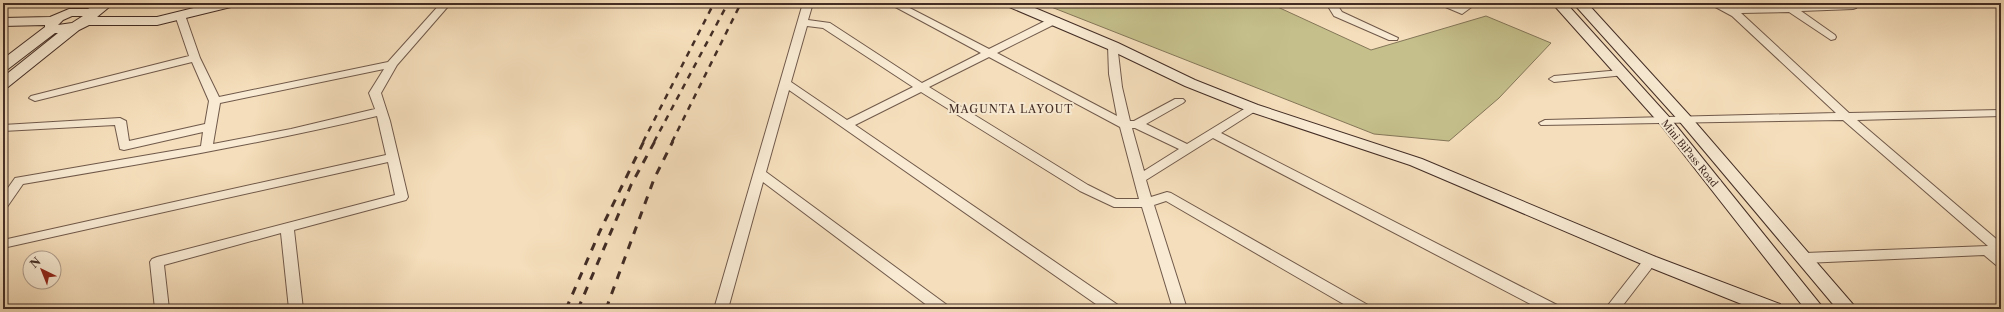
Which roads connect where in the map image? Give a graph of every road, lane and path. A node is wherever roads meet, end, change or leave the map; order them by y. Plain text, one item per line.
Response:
1 (107, 3) edge
2 (230, 3) edge
3 (446, 3) edge
4 (808, 3) edge
5 (893, 3) edge
6 (1012, 3) edge
7 (1331, 3) edge
8 (1441, 3) edge
9 (1472, 3) edge
10 (1559, 3) edge
11 (1580, 3) edge
12 (1713, 3) edge
13 (1849, 3) edge
14 (1788, 6) edge
15 (1729, 11) junction
16 (180, 15) junction
17 (83, 16) edge
18 (1054, 20) junction
19 (3, 22) edge
20 (803, 22) junction
21 (52, 25) junction
22 (3, 27) edge
23 (1831, 37) dead end
24 (1393, 38) dead end
25 (1113, 46) junction
26 (987, 54) junction
27 (195, 58) junction
28 (392, 64) junction
29 (3, 66) edge
30 (1621, 73) junction
31 (1554, 79) dead end
32 (786, 83) junction
33 (3, 84) edge
34 (921, 87) junction
35 (35, 98) dead end
36 (215, 101) junction
37 (1179, 101) dead end
38 (1253, 108) junction
39 (381, 111) junction
40 (2001, 113) edge
41 (1847, 117) junction
42 (1685, 119) junction
43 (1665, 121) junction
44 (1545, 123) dead end
45 (1131, 124) junction
46 (846, 125) junction
47 (209, 127) junction
48 (3, 128) edge
49 (1212, 134) junction
50 (206, 149) junction
51 (1188, 149) junction
52 (392, 157) junction
53 (760, 173) junction
54 (1140, 179) junction
55 (1145, 203) junction
56 (3, 204) edge
57 (286, 228) junction
58 (3, 244) edge
59 (1997, 251) edge
60 (1804, 258) junction
61 (1650, 261) junction
62 (2001, 262) edge
63 (162, 309) edge
64 (296, 309) edge
65 (721, 309) edge
66 (942, 309) edge
67 (1113, 309) edge
68 (1180, 309) edge
69 (1363, 309) edge
70 (1552, 309) edge
71 (1612, 309) edge
72 (1773, 309) edge
73 (1815, 309) edge
74 (1848, 309) edge

1 - 17 main road
2 - 16 main road
3 - 28 street
4 - 20 street
5 - 26 street
6 - 18 main road
7 - 24 street
8 - 9 street
10 - 30 main road, Mini BiPass Road
11 - 42 main road
12 - 15 street
13 - 14 street
14 - 15 street
14 - 23 street
15 - 41 street
16 - 17 main road
16 - 27 street
17 - 21 main road
17 - 33 main road
18 - 25 main road
18 - 26 street
19 - 21 main road
20 - 32 street
20 - 34 street
21 - 22 main road
21 - 29 main road
25 - 38 main road
25 - 45 street
26 - 34 street
26 - 45 street
27 - 35 street
27 - 36 street
28 - 36 street
28 - 39 street
30 - 31 street
30 - 43 main road, Mini BiPass Road
32 - 46 street
32 - 53 street
34 - 46 street
34 - 55 street
36 - 47 street
37 - 45 street
38 - 49 street
38 - 61 main road
39 - 50 street
39 - 52 street
40 - 41 street
41 - 42 street
41 - 59 street
42 - 43 street
42 - 60 main road
43 - 44 street
43 - 73 main road, Mini BiPass Road
45 - 51 street
45 - 54 street
46 - 67 street
47 - 48 street
47 - 50 street
49 - 51 street
49 - 70 street
50 - 56 street
51 - 54 street
52 - 57 street
52 - 58 street
53 - 65 street
53 - 66 street
54 - 55 street
55 - 68 street
55 - 69 street
57 - 63 street
57 - 64 street
59 - 60 street
59 - 62 street
60 - 74 main road
61 - 71 street
61 - 72 main road

